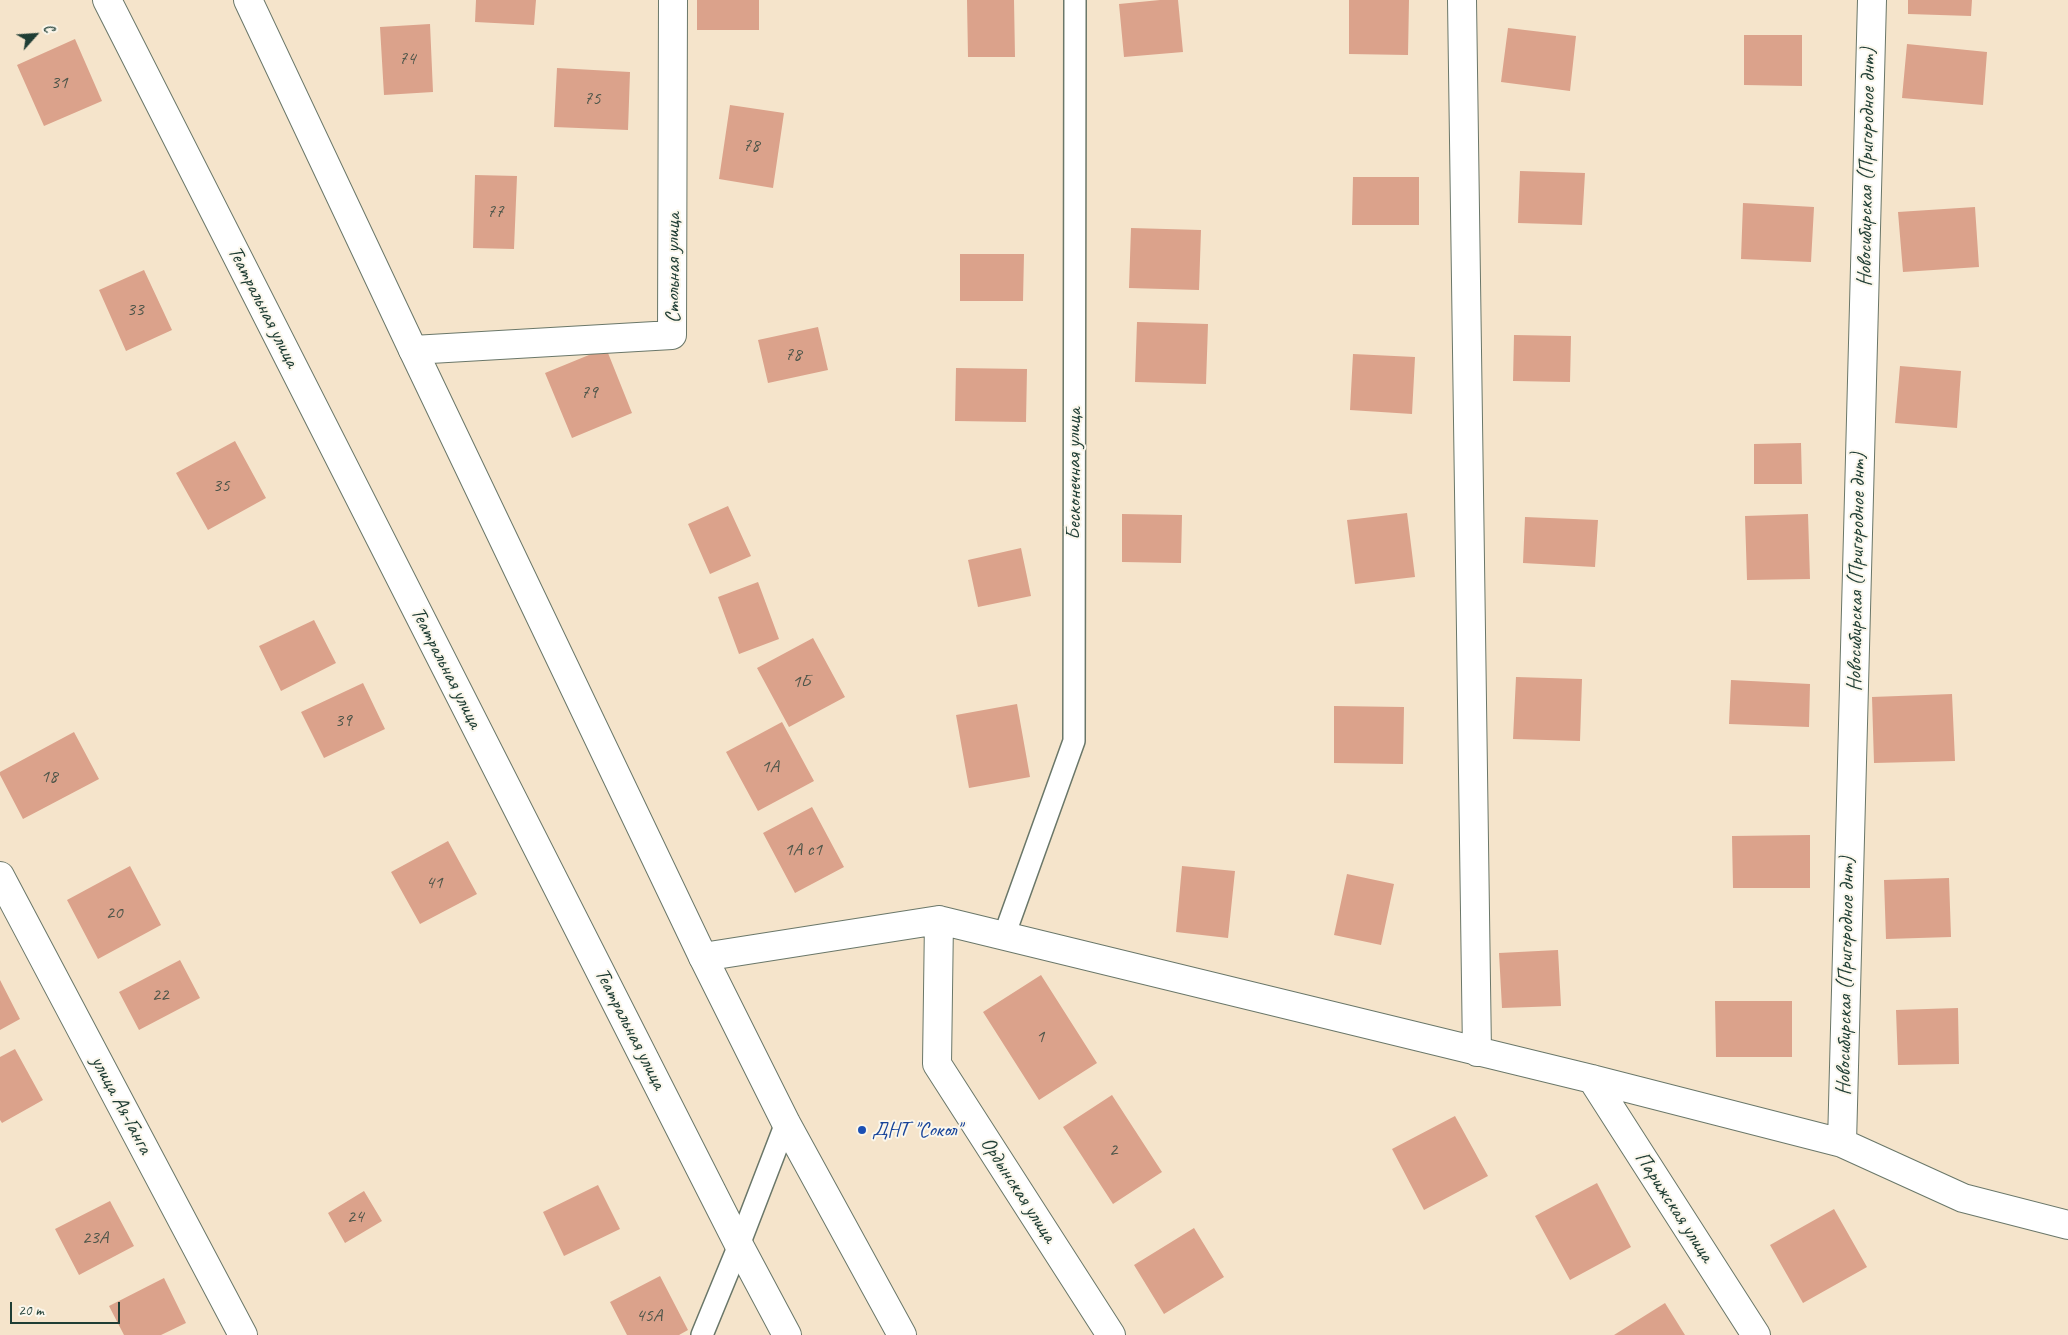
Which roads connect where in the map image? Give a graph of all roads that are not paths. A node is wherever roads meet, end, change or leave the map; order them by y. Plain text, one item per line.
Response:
1 (108, 0) edge
2 (248, 0) edge
3 (673, 0) edge
4 (1075, 0) edge
5 (1462, 0) edge
6 (1872, 0) edge
7 (413, 350) junction
8 (0, 876) edge
9 (939, 920) junction
10 (1004, 936) junction
11 (703, 957) junction
12 (1477, 1052) junction
13 (1592, 1079) junction
14 (786, 1123) junction
15 (1842, 1143) junction
16 (2068, 1225) edge
17 (739, 1246) junction
18 (243, 1335) edge
19 (702, 1335) edge
20 (787, 1335) edge
21 (902, 1335) edge
22 (1111, 1335) edge
23 (1756, 1335) edge

1 - 17 street, Театральная улица
2 - 7 street
3 - 7 street, Стольная улица
4 - 10 lane, Бесконечная улица
5 - 12 street
6 - 15 street, Новосибирская (Пригородное днт)
7 - 11 street
8 - 18 street, улица Ая-Ганга
9 - 10 street
9 - 11 street
9 - 22 street, Ордынская улица
10 - 12 street
11 - 14 street
12 - 13 street
13 - 15 street
13 - 23 street, Парижская улица
14 - 17 lane
14 - 21 street
15 - 16 street
17 - 19 lane
17 - 20 street, Театральная улица

